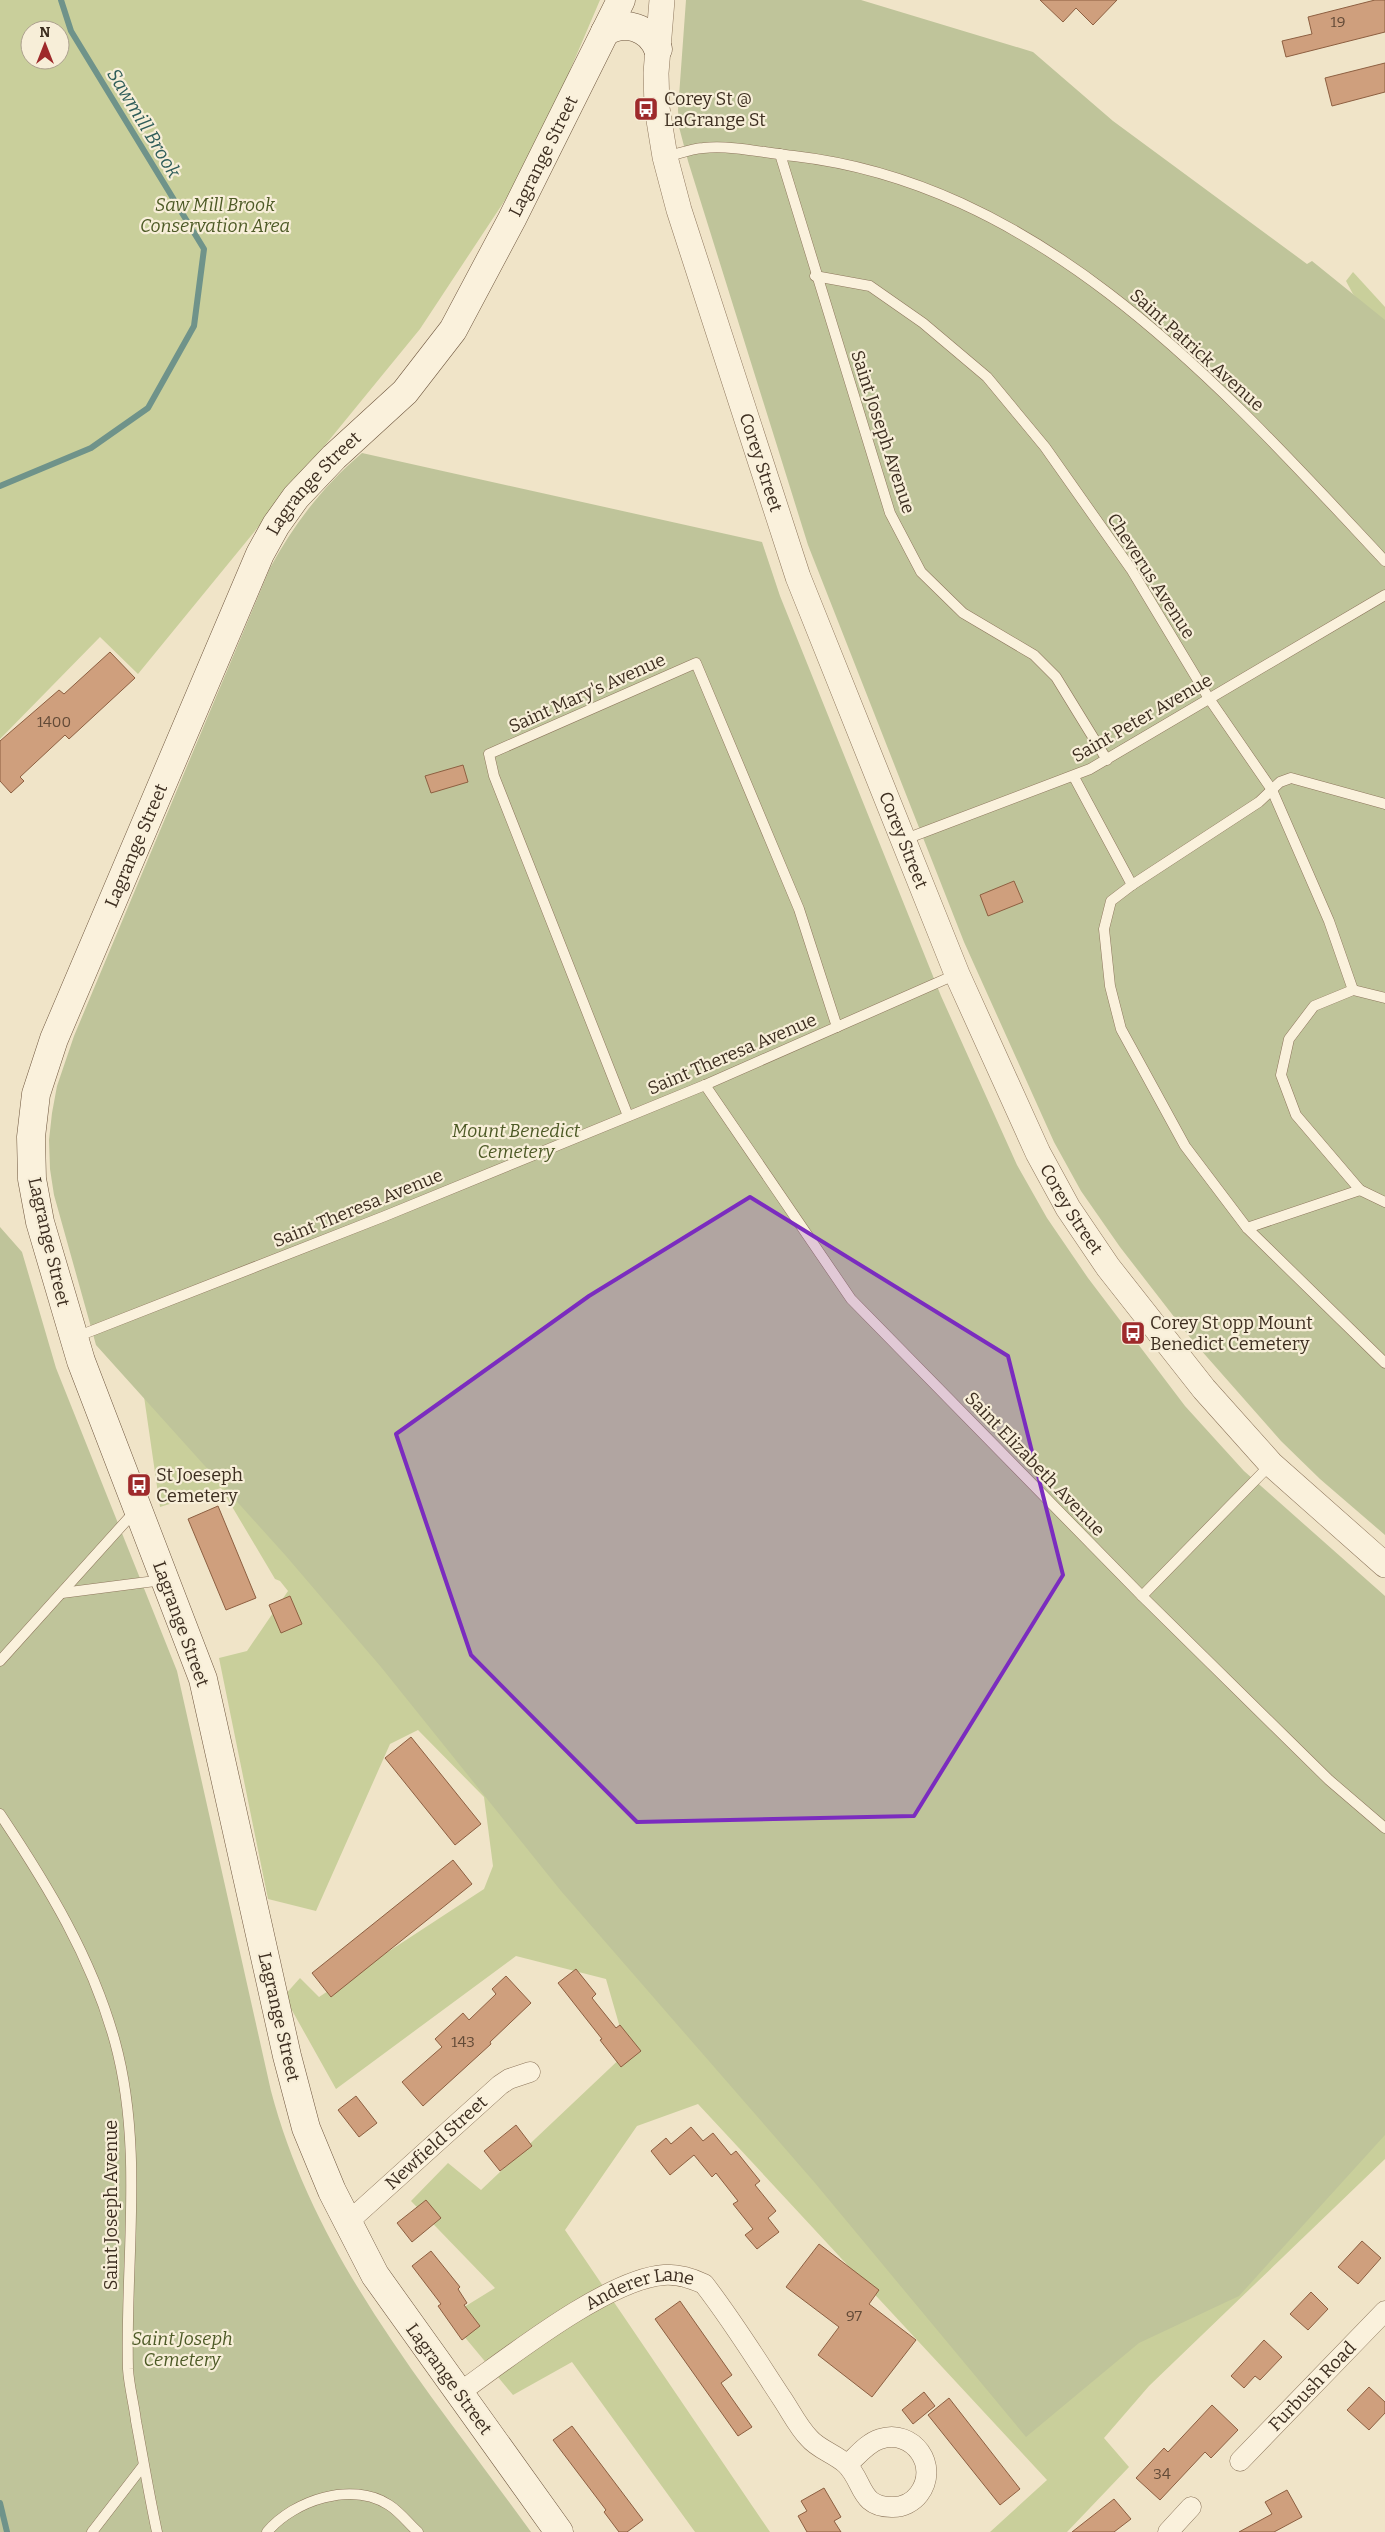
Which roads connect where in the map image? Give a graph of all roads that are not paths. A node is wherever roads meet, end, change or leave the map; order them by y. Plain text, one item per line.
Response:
1 (620, 0) edge
2 (662, 0) edge
3 (604, 32) junction
4 (658, 49) junction
5 (780, 154) junction
6 (665, 157) junction
7 (815, 276) junction
8 (1385, 561) edge
9 (1385, 595) edge
10 (1208, 698) junction
11 (1107, 760) junction
12 (1074, 777) junction
13 (1272, 790) junction
14 (1385, 804) edge
15 (902, 840) junction
16 (1132, 885) junction
17 (957, 974) junction
18 (1353, 990) junction
19 (1385, 998) edge
20 (837, 1027) junction
21 (705, 1085) junction
22 (628, 1116) junction
23 (1360, 1190) junction
24 (1385, 1202) edge
25 (1248, 1228) junction
26 (73, 1338) junction
27 (1385, 1363) edge
28 (1271, 1464) junction
29 (138, 1508) junction
30 (1385, 1565) edge
31 (166, 1579) junction
32 (62, 1593) junction
33 (1142, 1596) junction
34 (0, 1661) edge
35 (0, 1814) edge
36 (1385, 1828) edge
37 (530, 2072) dead end
38 (347, 2223) junction
39 (1385, 2311) edge
40 (459, 2393) junction
41 (1240, 2462) dead end
42 (848, 2465) dead end
43 (143, 2466) junction
44 (1191, 2507) dead end
45 (92, 2532) edge
46 (157, 2532) edge
47 (267, 2532) edge
48 (418, 2532) edge
49 (559, 2532) edge
50 (1168, 2532) edge

1 - 3 main road, Lagrange Street
2 - 4 street, Corey Street
3 - 4 main road
3 - 26 main road, Lagrange Street
4 - 6 street, Corey Street
5 - 6 lane, Saint Patrick Avenue
5 - 7 lane, Saint Joseph Avenue
5 - 8 lane, Saint Patrick Avenue
6 - 15 street, Corey Street
7 - 10 lane, Cheverus Avenue
7 - 11 lane, Saint Joseph Avenue
9 - 10 lane, Saint Peter Avenue
10 - 11 lane, Saint Peter Avenue
10 - 13 lane, Cheverus Avenue
11 - 12 lane, Saint Peter Avenue
12 - 15 lane, Saint Peter Avenue
12 - 16 lane
13 - 14 lane
13 - 16 lane
13 - 18 lane, Cheverus Avenue
15 - 17 street, Corey Street
16 - 25 lane
17 - 20 lane, Saint Theresa Avenue
17 - 28 street, Corey Street
18 - 19 lane
18 - 23 lane
20 - 21 lane, Saint Theresa Avenue
20 - 22 lane, Saint Mary's Avenue
21 - 22 lane, Saint Theresa Avenue
21 - 33 lane, Saint Elizabeth Avenue
22 - 26 lane, Saint Theresa Avenue
23 - 24 lane
23 - 25 lane
25 - 27 lane
26 - 29 main road, Lagrange Street
28 - 30 street, Corey Street
28 - 33 lane
29 - 31 main road, Lagrange Street
29 - 32 lane
31 - 32 lane
31 - 38 main road, Lagrange Street
32 - 34 lane
33 - 36 lane, Saint Elizabeth Avenue
35 - 43 lane, Saint Joseph Avenue
37 - 38 street, Newfield Street
38 - 40 main road, Lagrange Street
39 - 41 street, Furbush Road
40 - 42 street, Anderer Lane
40 - 49 main road, Lagrange Street
43 - 45 lane
43 - 46 lane, Saint Joseph Avenue
44 - 50 street
47 - 48 lane

